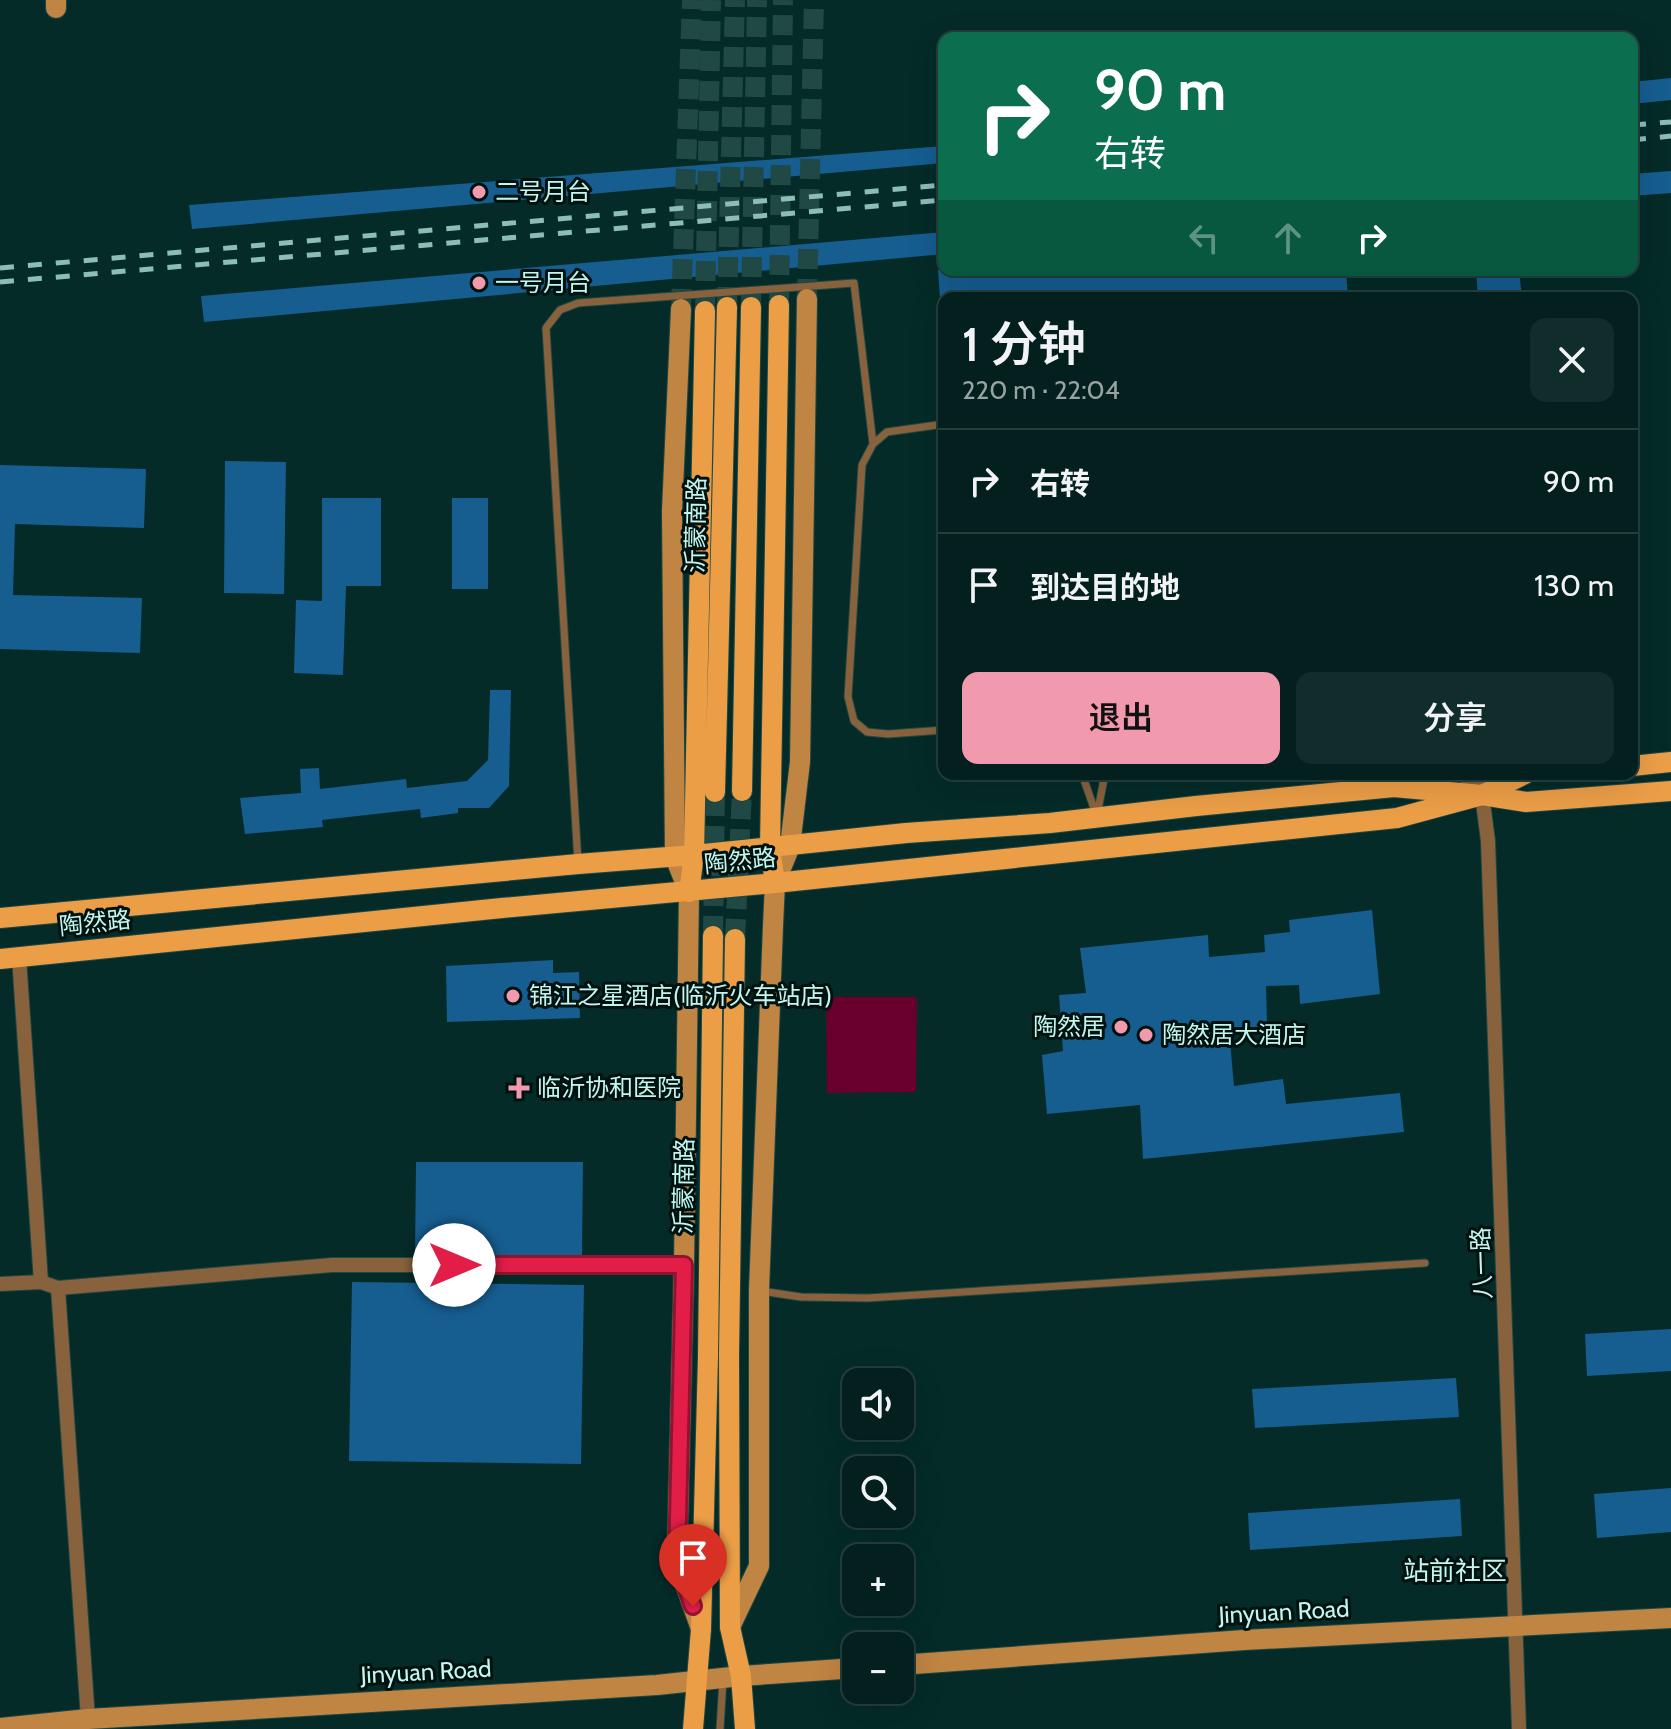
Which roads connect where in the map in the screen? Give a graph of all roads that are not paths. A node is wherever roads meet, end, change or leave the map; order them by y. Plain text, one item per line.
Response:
1 (807, 299) tunnel mouth
2 (779, 305) tunnel mouth
3 (727, 307) tunnel mouth
4 (751, 307) tunnel mouth
5 (681, 309) tunnel mouth
6 (705, 311) tunnel mouth
7 (938, 425) edge
8 (873, 444) junction
9 (938, 730) edge
10 (1671, 762) edge
11 (1638, 765) edge
12 (1084, 780) edge
13 (1104, 780) edge
14 (1482, 784) edge
15 (742, 791) tunnel mouth
16 (1671, 791) edge
17 (715, 792) tunnel mouth
18 (1097, 816) junction
19 (780, 847) junction
20 (684, 856) junction
21 (578, 864) junction
22 (775, 883) junction
23 (689, 892) junction
24 (0, 918) edge
25 (713, 936) tunnel mouth
26 (735, 939) tunnel mouth
27 (10, 958) edge
28 (1425, 1263) dead end
29 (684, 1265) junction
30 (41, 1282) junction
31 (0, 1284) edge
32 (58, 1288) junction
33 (759, 1290) junction
34 (1671, 1618) edge
35 (1516, 1626) junction
36 (730, 1627) junction
37 (701, 1629) junction
38 (914, 1664) edge
39 (842, 1669) edge
40 (732, 1677) junction
41 (698, 1681) junction
42 (88, 1719) junction
43 (0, 1728) edge
44 (693, 1729) edge
45 (720, 1729) edge
46 (745, 1729) edge
47 (1519, 1729) edge

1 - 19 street
2 - 19 main road
3 - 17 main road, 沂蒙南路
4 - 15 main road
5 - 20 street
6 - 20 main road
7 - 8 lane
8 - 9 lane
8 - 21 lane
10 - 11 main road
12 - 18 lane
13 - 18 lane
14 - 16 main road, 陶然路
14 - 18 main road, 陶然路
14 - 22 main road, 陶然路
14 - 35 street, 八一路
18 - 19 main road, 陶然路
19 - 20 main road, 陶然路
19 - 22 street
20 - 21 main road, 陶然路
20 - 23 street
21 - 24 main road, 陶然路
22 - 23 main road, 陶然路
22 - 33 street
23 - 27 main road, 陶然路
23 - 29 street
25 - 37 main road, 沂蒙南路
26 - 36 main road, 沂蒙南路
27 - 30 street
28 - 33 lane
29 - 32 street
29 - 37 street
30 - 31 street
30 - 32 street
32 - 42 street
33 - 36 street
34 - 35 street, Jinyuan Road
35 - 38 street, Jinyuan Road
35 - 47 street, 八一路
36 - 40 main road, 沂蒙南路
37 - 41 main road, 沂蒙南路
39 - 40 street, Jinyuan Road
40 - 41 street, Jinyuan Road
40 - 45 lane
40 - 46 main road, 沂蒙南路
41 - 42 street, Jinyuan Road
41 - 44 main road, 沂蒙南路
42 - 43 street, Jinyuan Road

